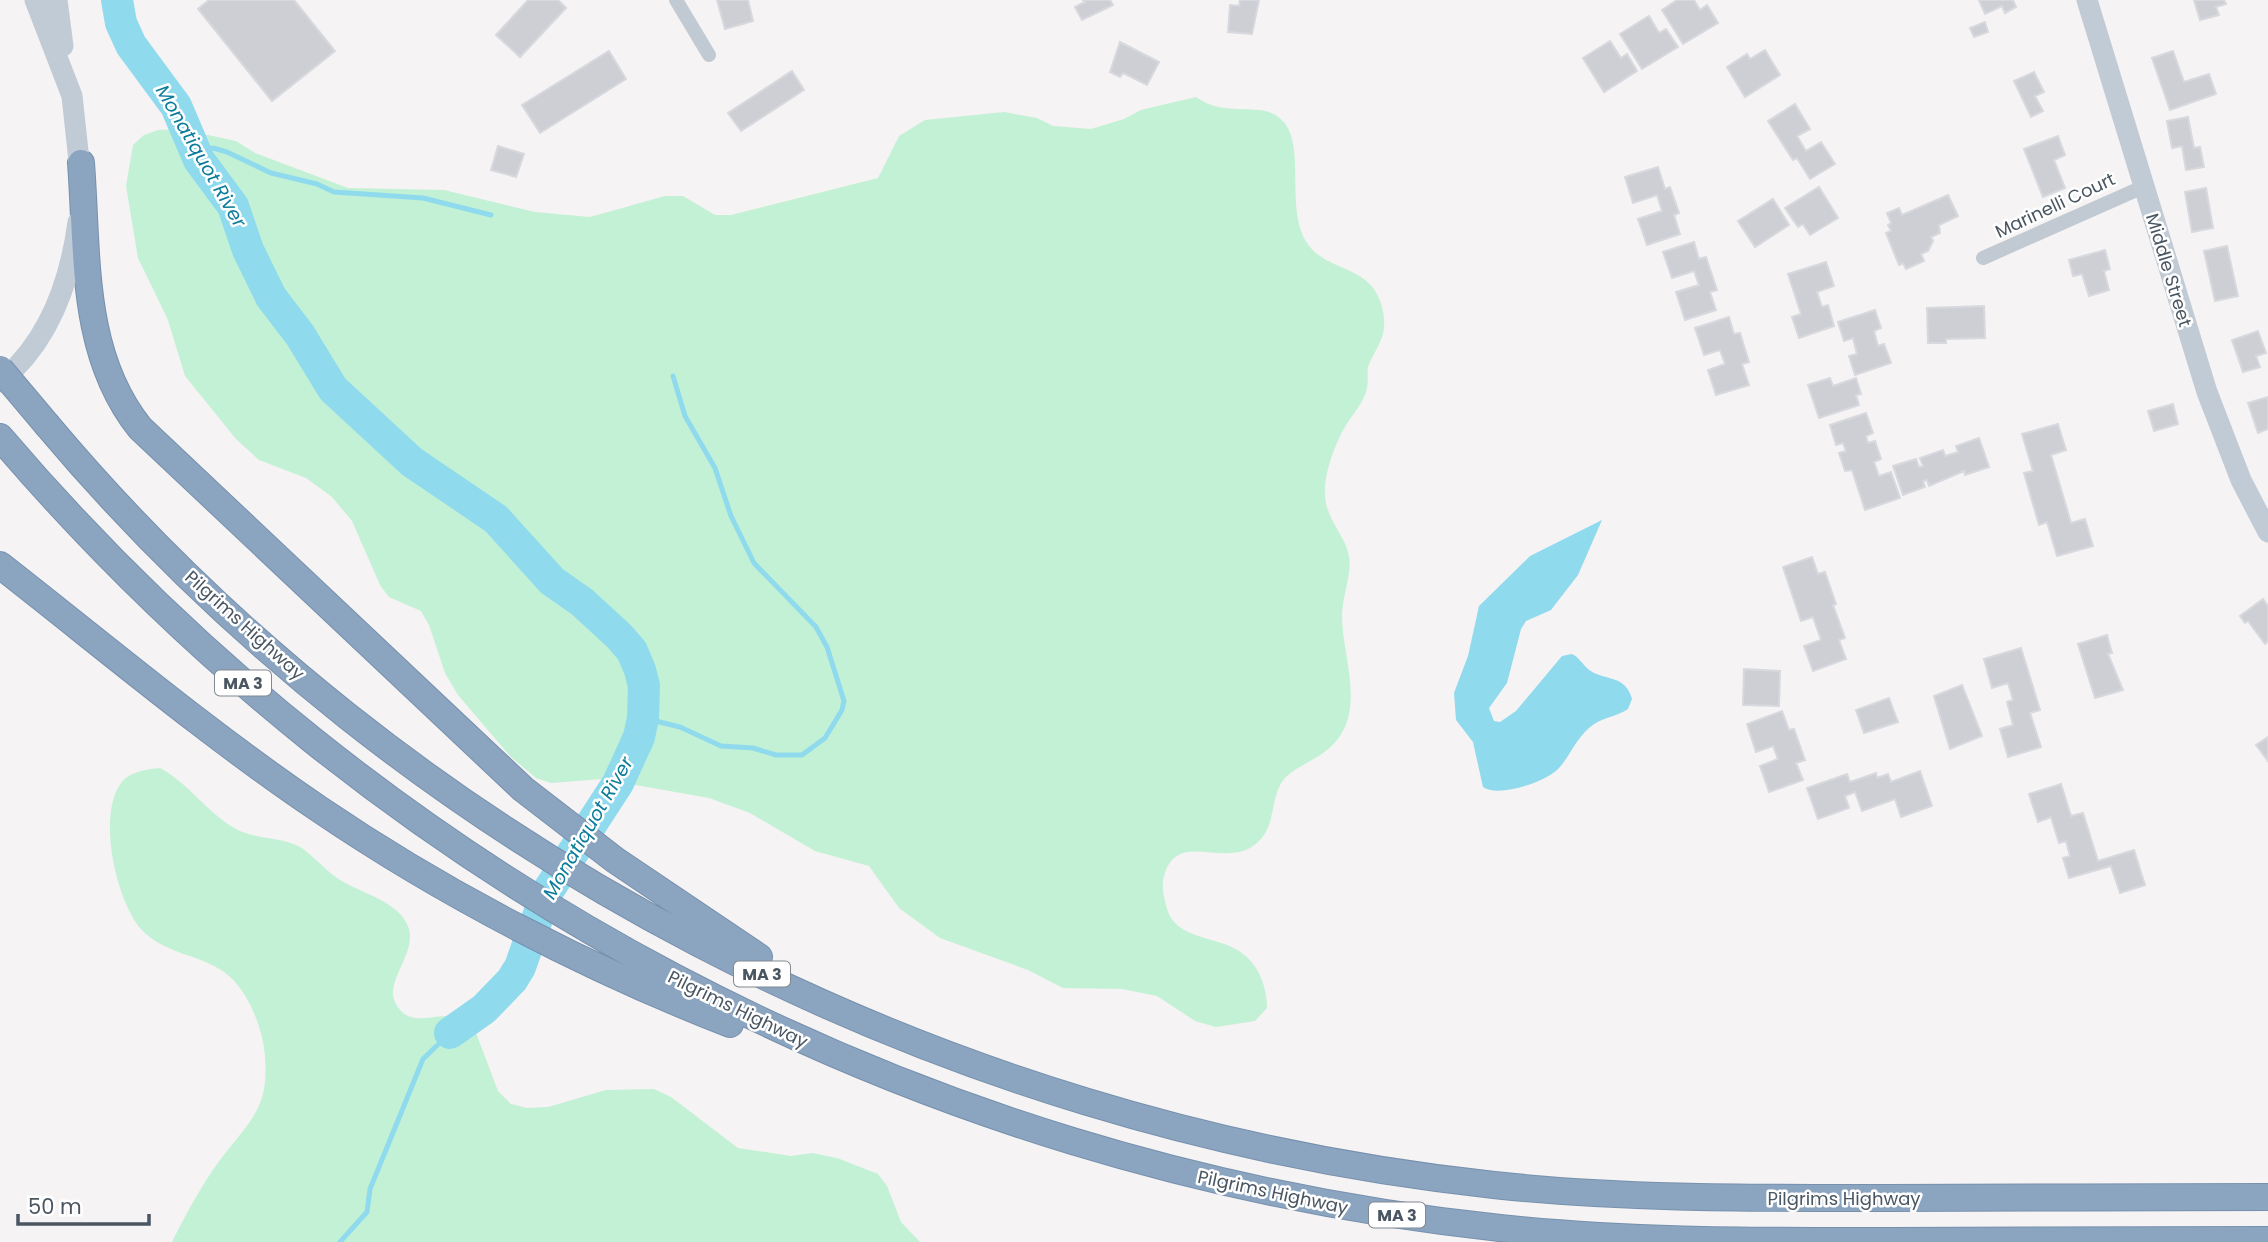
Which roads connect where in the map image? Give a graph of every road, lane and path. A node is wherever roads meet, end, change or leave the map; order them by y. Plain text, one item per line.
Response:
1 (35, 0) edge
2 (57, 0) edge
3 (676, 0) edge
4 (2087, 0) edge
5 (709, 55) dead end
6 (72, 96) junction
7 (80, 163) junction
8 (2143, 187) junction
9 (1983, 258) dead end
10 (0, 369) edge
11 (0, 382) edge
12 (7, 445) edge
13 (2268, 532) edge
14 (0, 565) edge
15 (930, 1048) junction
16 (937, 1096) junction
17 (2268, 1197) edge
18 (2268, 1240) edge

1 - 6 street
2 - 6 street
3 - 5 street
4 - 8 street, Middle Street
6 - 7 street
7 - 11 street
7 - 15 highway
8 - 9 street, Marinelli Court
8 - 13 street, Middle Street
10 - 15 highway, Pilgrims Highway / MA 3, bridge
12 - 16 highway, Pilgrims Highway / MA 3
14 - 16 highway
15 - 17 highway, Pilgrims Highway / MA 3
16 - 18 highway, Pilgrims Highway / MA 3

